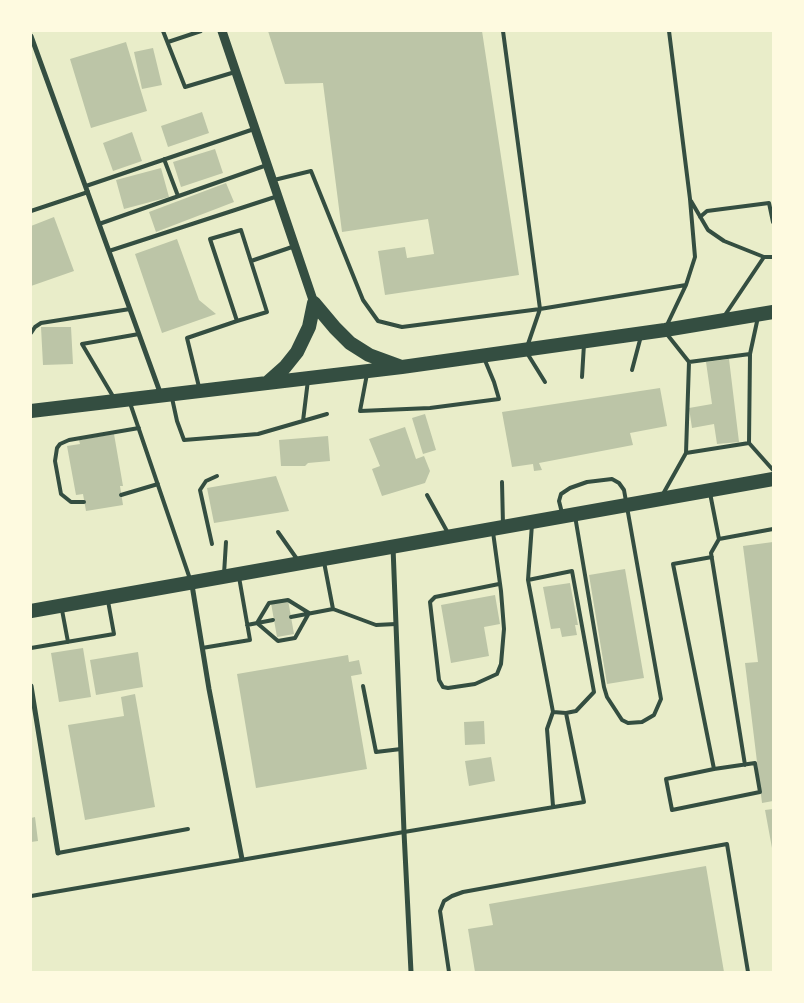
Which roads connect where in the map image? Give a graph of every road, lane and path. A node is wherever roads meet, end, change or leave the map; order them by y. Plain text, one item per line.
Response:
1 (163, 31) edge
2 (201, 31) edge
3 (222, 31) edge
4 (503, 31) edge
5 (668, 31) edge
6 (31, 36) edge
7 (168, 42) junction
8 (236, 72) junction
9 (256, 129) junction
10 (164, 159) junction
11 (268, 165) junction
12 (273, 181) junction
13 (86, 189) junction
14 (178, 196) junction
15 (278, 196) junction
16 (690, 199) junction
17 (31, 211) edge
18 (700, 217) junction
19 (773, 222) edge
20 (99, 224) junction
21 (295, 246) junction
22 (109, 252) junction
23 (764, 257) junction
24 (773, 257) edge
25 (251, 261) junction
26 (686, 285) junction
27 (314, 303) junction
28 (130, 310) junction
29 (540, 310) junction
30 (768, 314) edge
31 (237, 321) junction
32 (722, 321) junction
33 (665, 330) junction
34 (31, 333) edge
35 (139, 334) junction
36 (641, 334) junction
37 (584, 342) junction
38 (525, 350) junction
39 (750, 354) junction
40 (483, 356) junction
41 (689, 362) junction
42 (402, 367) junction
43 (632, 370) dead end
44 (368, 371) junction
45 (582, 377) dead end
46 (308, 378) junction
47 (545, 382) dead end
48 (267, 383) junction
49 (200, 391) junction
50 (166, 394) junction
51 (122, 400) junction
52 (31, 411) edge
53 (327, 414) dead end
54 (303, 421) junction
55 (139, 428) junction
56 (749, 443) junction
57 (686, 453) junction
58 (773, 470) edge
59 (217, 476) dead end
60 (773, 479) edge
61 (502, 482) dead end
62 (158, 484) junction
63 (709, 491) junction
64 (121, 495) dead end
65 (427, 495) dead end
66 (660, 499) junction
67 (84, 502) dead end
68 (628, 505) junction
69 (569, 515) junction
70 (532, 522) junction
71 (498, 528) junction
72 (773, 529) edge
73 (278, 532) dead end
74 (450, 536) junction
75 (719, 539) junction
76 (226, 542) dead end
77 (212, 544) dead end
78 (393, 546) junction
79 (712, 557) junction
80 (323, 559) junction
81 (299, 563) junction
82 (238, 574) junction
83 (224, 576) junction
84 (528, 580) junction
85 (191, 582) junction
86 (499, 584) junction
87 (107, 597) junction
88 (62, 605) junction
89 (333, 609) junction
90 (31, 610) edge
91 (309, 614) junction
92 (291, 617) dead end
93 (273, 620) dead end
94 (257, 623) junction
95 (247, 624) junction
96 (396, 624) junction
97 (68, 642) junction
98 (31, 648) edge
99 (202, 648) junction
100 (31, 686) edge
101 (363, 686) dead end
102 (553, 712) junction
103 (566, 713) junction
104 (401, 749) junction
105 (745, 765) junction
106 (714, 769) junction
107 (553, 806) junction
108 (188, 829) dead end
109 (404, 832) junction
110 (58, 853) joint
111 (242, 860) junction
112 (31, 896) edge
113 (411, 972) edge
114 (449, 972) edge
115 (748, 972) edge

1 - 7 lane
2 - 7 lane
3 - 8 street
4 - 29 lane
5 - 16 lane
6 - 13 street
7 - 8 lane
8 - 9 street
9 - 10 lane
9 - 11 street
10 - 13 lane
10 - 14 lane
11 - 12 street
11 - 14 lane
12 - 15 street
12 - 29 lane
13 - 17 lane
13 - 20 street
14 - 20 lane
15 - 21 street
15 - 22 lane
16 - 18 lane
16 - 26 lane
18 - 19 lane
18 - 23 lane
20 - 22 street
21 - 25 lane
21 - 27 street
22 - 28 street
23 - 24 lane
23 - 32 lane
25 - 31 lane
25 - 31 lane
26 - 29 lane
26 - 33 lane
27 - 42 highway
27 - 48 highway
28 - 34 lane
28 - 35 street
29 - 38 lane
30 - 32 highway
30 - 39 lane
31 - 49 lane
32 - 33 highway
33 - 36 highway
33 - 41 lane
35 - 50 street
35 - 51 lane
36 - 37 highway
36 - 43 lane
37 - 38 highway
37 - 45 lane
38 - 40 highway
38 - 47 lane
39 - 41 lane
39 - 56 lane
40 - 42 highway
40 - 44 lane
41 - 57 lane
42 - 44 highway
44 - 46 highway
46 - 48 highway
46 - 54 lane
48 - 49 highway
49 - 50 highway
50 - 51 highway
50 - 54 lane
51 - 52 highway
51 - 55 lane
53 - 54 lane
55 - 62 lane
55 - 67 lane
56 - 57 lane
56 - 58 lane
57 - 66 lane
59 - 77 lane
60 - 63 highway
61 - 71 lane
62 - 64 lane
62 - 85 lane
63 - 66 highway
63 - 75 lane
65 - 74 lane
66 - 68 highway
68 - 69 highway
68 - 69 lane
68 - 69 lane
69 - 70 highway
70 - 71 highway
70 - 84 lane
71 - 74 highway
71 - 86 lane
72 - 75 lane
73 - 81 lane
74 - 78 highway
75 - 79 lane
76 - 83 lane
78 - 80 highway
78 - 96 street
79 - 105 lane
79 - 106 lane
80 - 81 highway
80 - 89 lane
81 - 82 highway
82 - 83 highway
82 - 95 lane
83 - 85 highway
84 - 102 lane
84 - 103 lane
85 - 87 highway
85 - 99 street
86 - 86 lane
87 - 88 highway
87 - 97 lane
88 - 90 highway
88 - 97 lane
89 - 91 lane
89 - 96 lane
91 - 92 lane
91 - 94 lane
91 - 94 lane
93 - 94 lane
94 - 95 lane
95 - 99 lane
96 - 104 street
97 - 98 lane
99 - 111 street
100 - 110 street
101 - 104 lane
102 - 103 lane
102 - 107 lane
103 - 107 lane
104 - 109 street
105 - 106 lane
105 - 106 lane
107 - 109 lane
108 - 110 lane
109 - 111 lane
109 - 113 street
111 - 112 lane
114 - 115 lane

